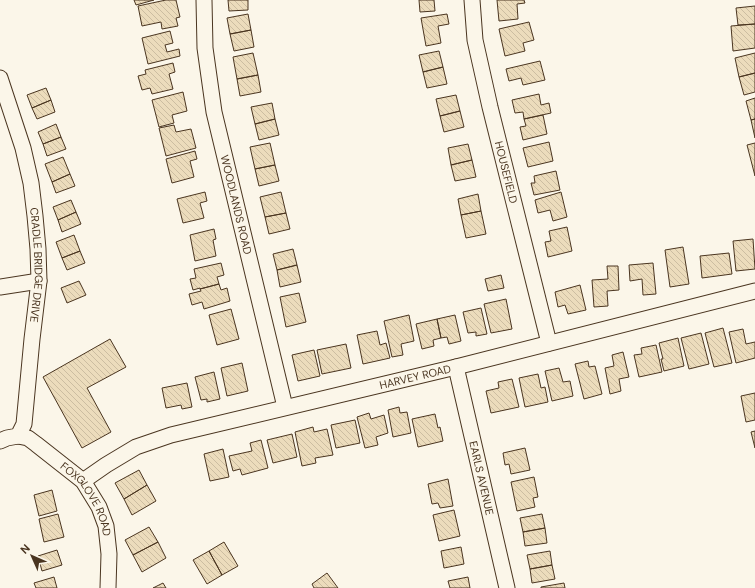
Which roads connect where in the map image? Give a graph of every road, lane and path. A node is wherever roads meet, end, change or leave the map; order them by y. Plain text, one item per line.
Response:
1 (204, 0) edge
2 (472, 0) edge
3 (0, 78) edge
4 (39, 281) junction
5 (0, 288) edge
6 (755, 291) edge
7 (549, 343) junction
8 (456, 368) junction
9 (285, 407) junction
10 (18, 436) junction
11 (0, 441) edge
12 (83, 481) junction
13 (108, 588) edge
14 (507, 588) edge

1 - 9 street, WOODLANDS ROAD
2 - 7 street, HOUSEFIELD
3 - 4 street, CRADLE BRIDGE DRIVE
4 - 5 street
4 - 10 street, CRADLE BRIDGE DRIVE
6 - 7 street, HARVEY ROAD
7 - 8 street, HARVEY ROAD
8 - 9 street, HARVEY ROAD
8 - 14 street, EARLS AVENUE
9 - 12 street, HARVEY ROAD
10 - 11 street
10 - 12 street, FOXGLOVE ROAD
12 - 13 street, FOXGLOVE ROAD

